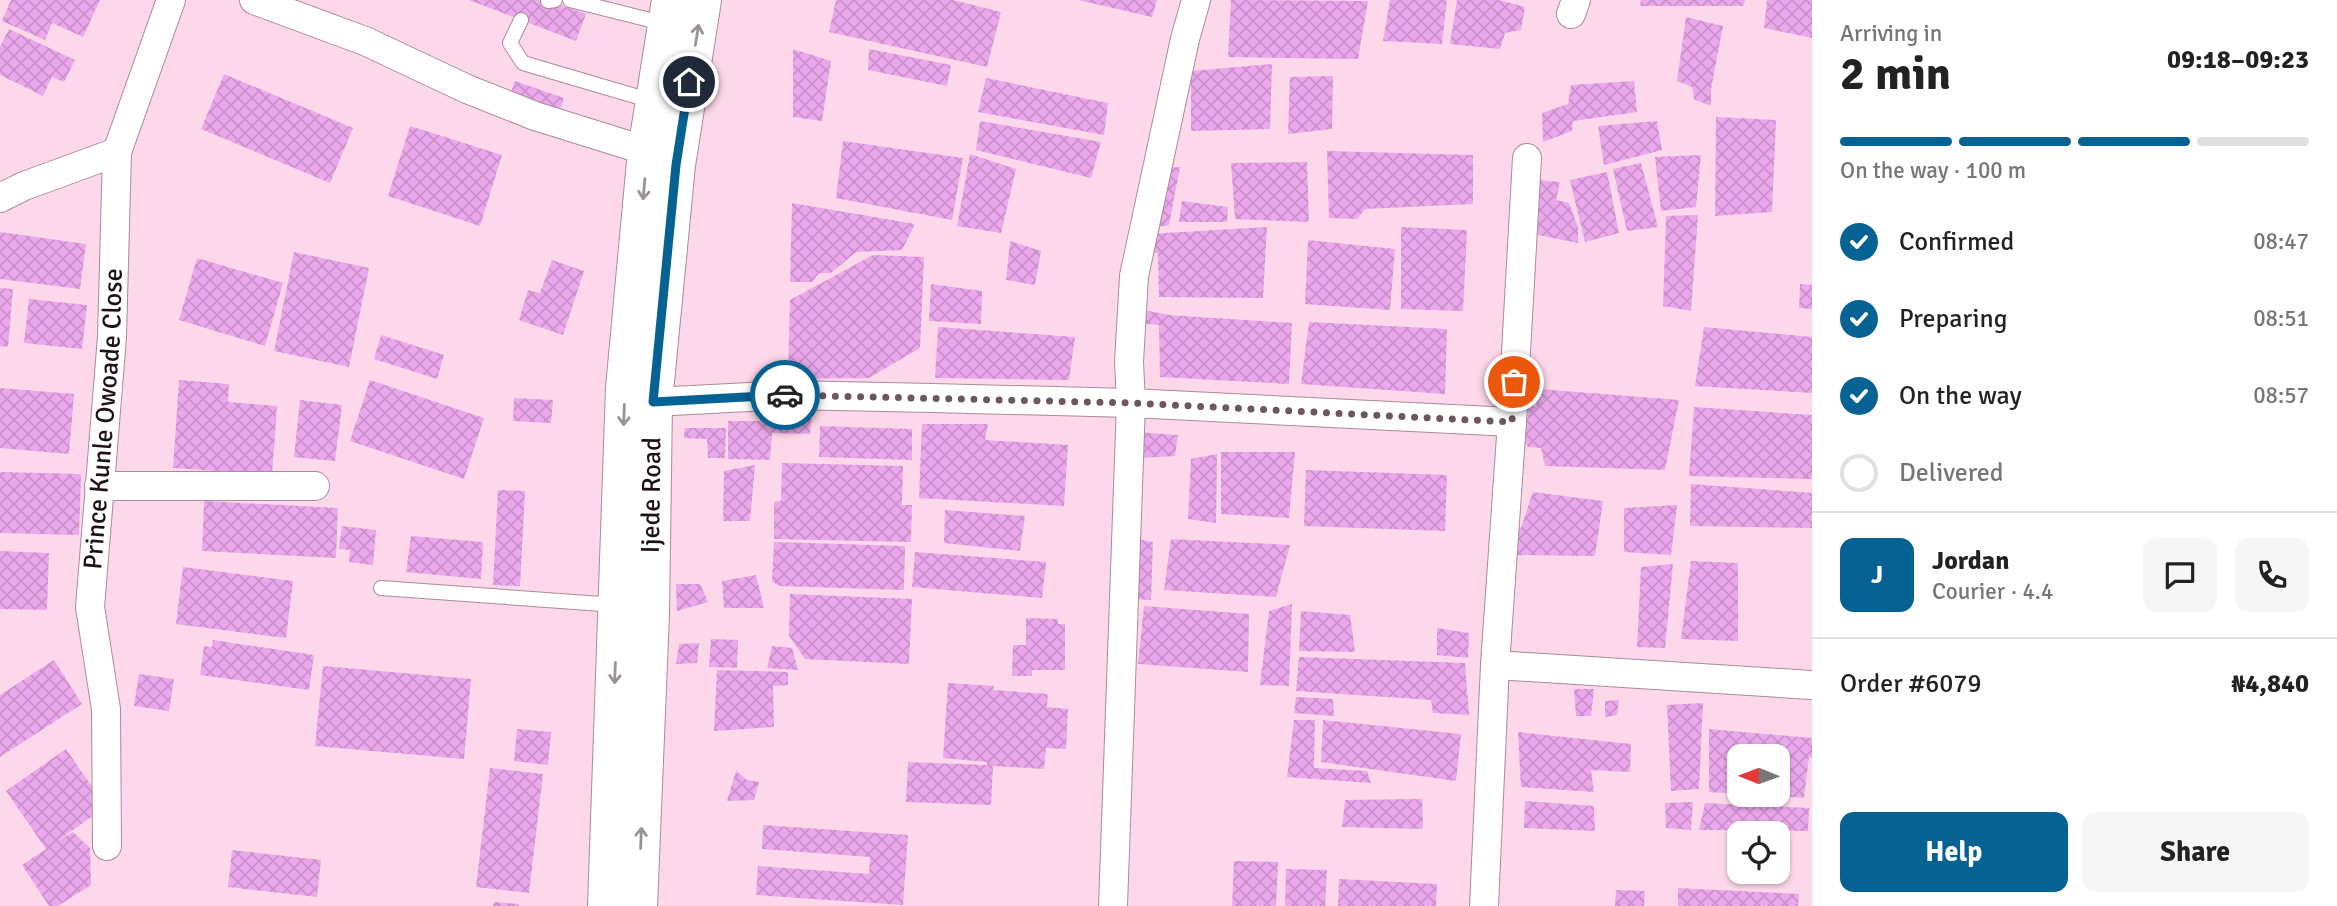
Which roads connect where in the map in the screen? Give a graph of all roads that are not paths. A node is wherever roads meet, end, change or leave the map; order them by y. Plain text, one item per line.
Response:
1 (171, 0) edge
2 (254, 0) edge
3 (555, 0) edge
4 (570, 0) edge
5 (702, 0) edge
6 (1196, 0) edge
7 (548, 1) edge
8 (669, 12) edge
9 (521, 20) dead end
10 (655, 102) junction
11 (647, 151) junction
12 (117, 152) junction
13 (1527, 158) dead end
14 (0, 198) edge
15 (653, 402) junction
16 (1131, 403) junction
17 (1512, 422) junction
18 (99, 486) junction
19 (315, 486) dead end
20 (381, 587) dead end
21 (633, 610) junction
22 (1495, 665) junction
23 (1812, 685) edge
24 (107, 846) dead end
25 (607, 906) edge
26 (638, 906) edge
27 (1113, 906) edge
28 (1484, 906) edge

1 - 12 street, Prince Kunle Owoade Close
2 - 11 street
3 - 7 lane
4 - 8 lane
15 -> 5 main road, Ijede Road
6 - 16 street
8 - 10 main road, Ijede Road
9 - 10 lane
10 - 11 main road, Ijede Road
11 -> 21 main road, Ijede Road
12 - 14 street
12 - 18 street, Prince Kunle Owoade Close
13 - 17 street
15 - 16 street
15 - 21 main road, Ijede Road
16 - 17 street
16 - 27 street
17 - 22 street
18 - 19 street
18 - 24 street, Prince Kunle Owoade Close
20 - 21 lane
21 -> 25 main road
26 -> 21 main road
22 - 23 street
22 - 28 street

